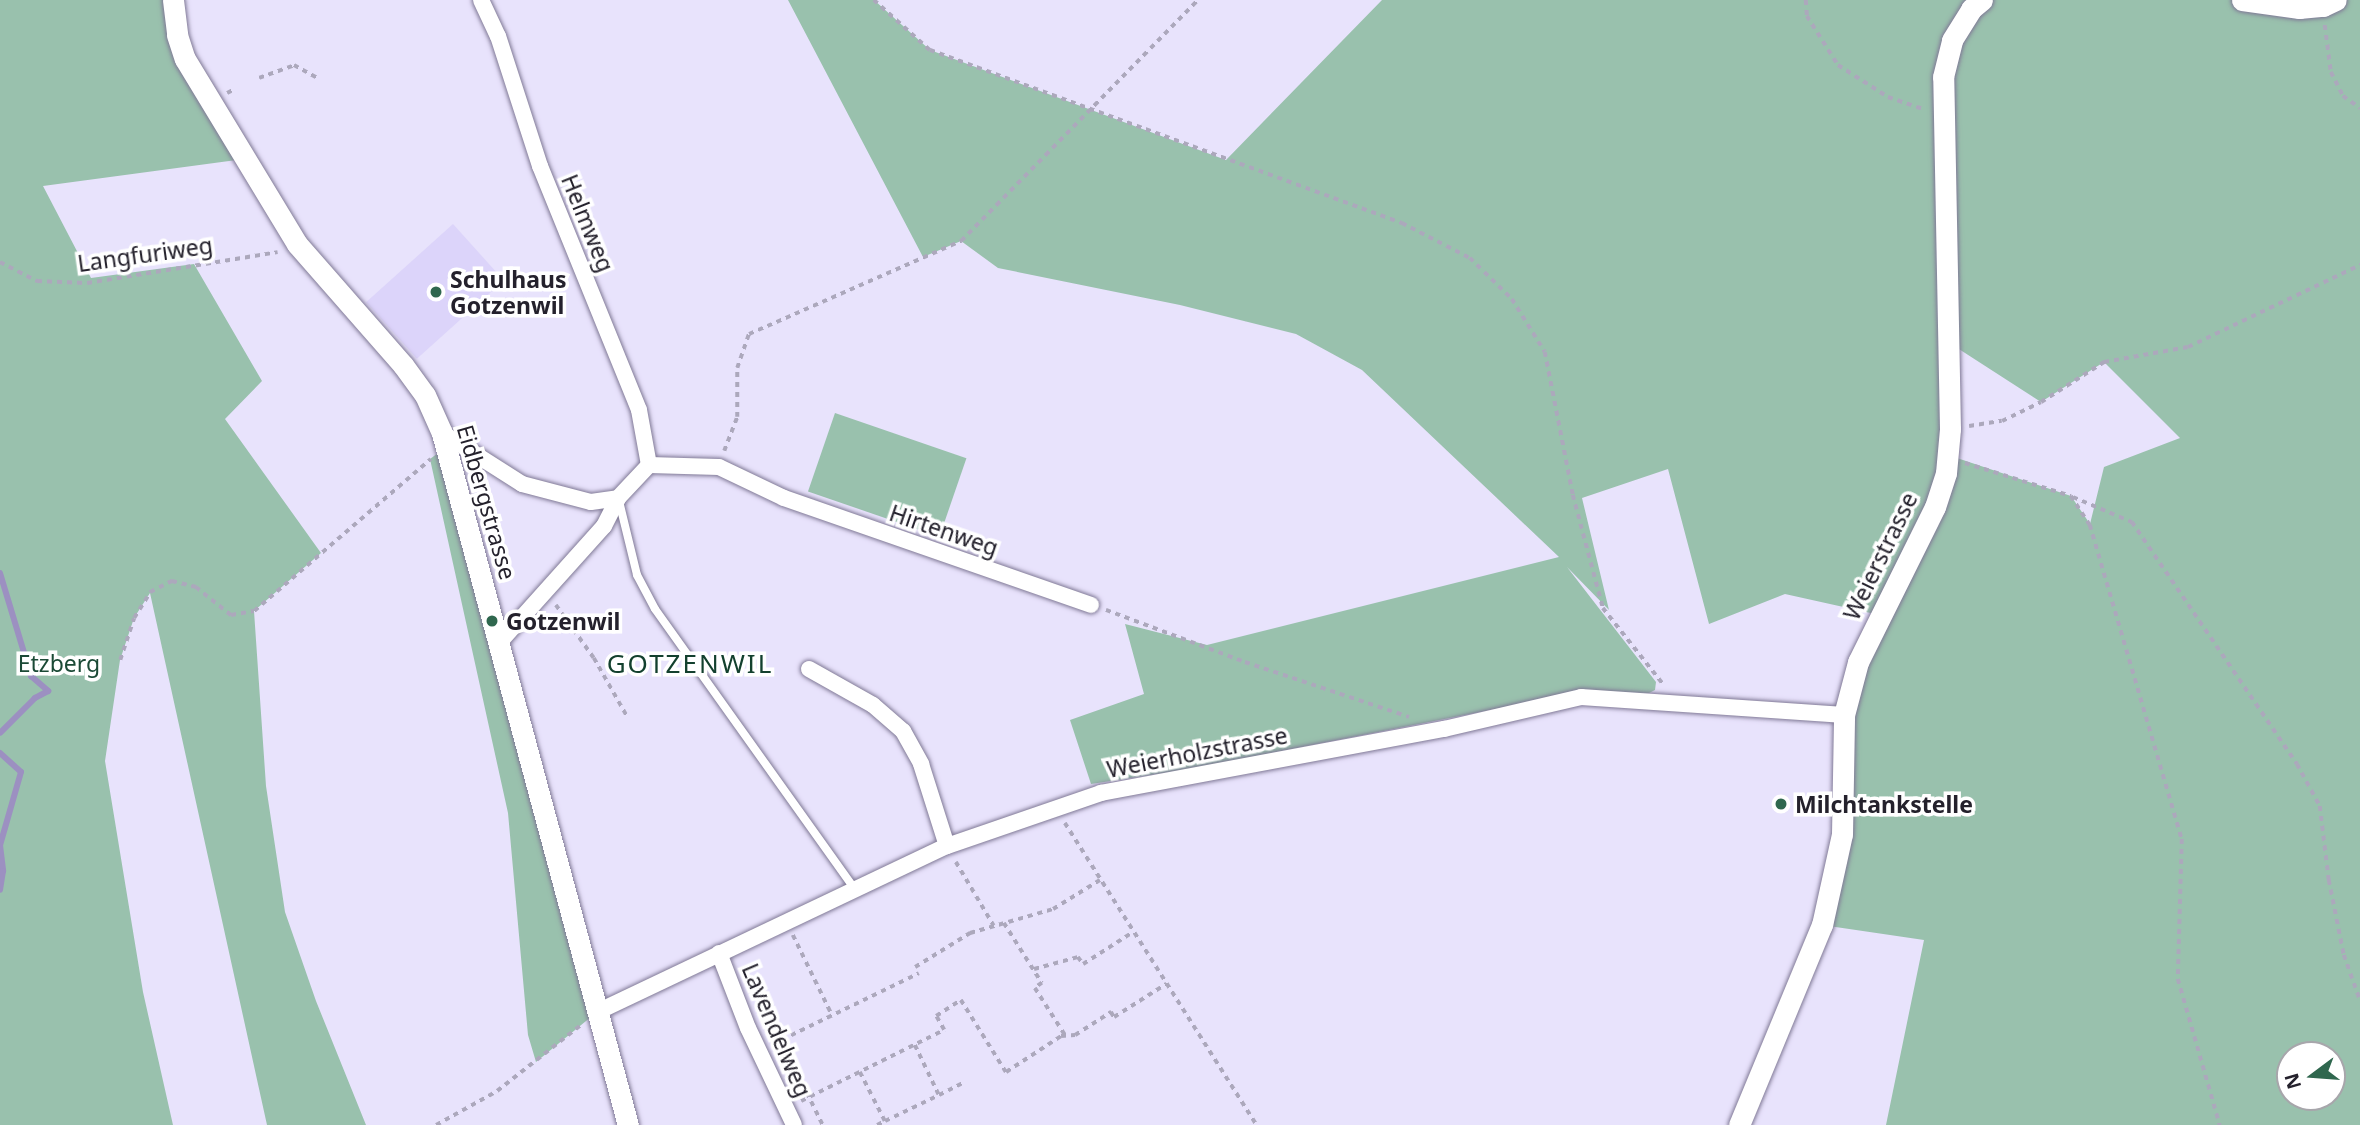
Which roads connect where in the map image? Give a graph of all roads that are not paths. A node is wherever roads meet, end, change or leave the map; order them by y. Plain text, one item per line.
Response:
1 (173, 0) edge
2 (481, 0) edge
3 (1982, 0) edge
4 (2242, 0) edge
5 (2329, 3) edge
6 (444, 440) junction
7 (649, 465) junction
8 (618, 498) junction
9 (1091, 605) road end
10 (499, 643) junction
11 (809, 669) dead end
12 (1844, 715) junction
13 (947, 846) junction
14 (855, 889) junction
15 (719, 953) junction
16 (597, 1012) junction
17 (628, 1125) edge
18 (794, 1125) edge
19 (1739, 1125) edge

1 - 6 street, Eidbergstrasse
2 - 7 street, Helmweg
3 - 12 street, Weierstrasse
4 - 5 street
6 - 8 street
6 - 10 street, Eidbergstrasse
7 - 8 street
7 - 9 street, Hirtenweg
8 - 10 street
8 - 14 lane
10 - 16 street, Eidbergstrasse
11 - 13 street
12 - 13 street, Weierholzstrasse
12 - 19 street, Weierstrasse
13 - 14 street, Weierholzstrasse
14 - 15 street, Weierholzstrasse
15 - 16 street, Weierholzstrasse
15 - 18 street, Lavendelweg
16 - 17 street, Eidbergstrasse

